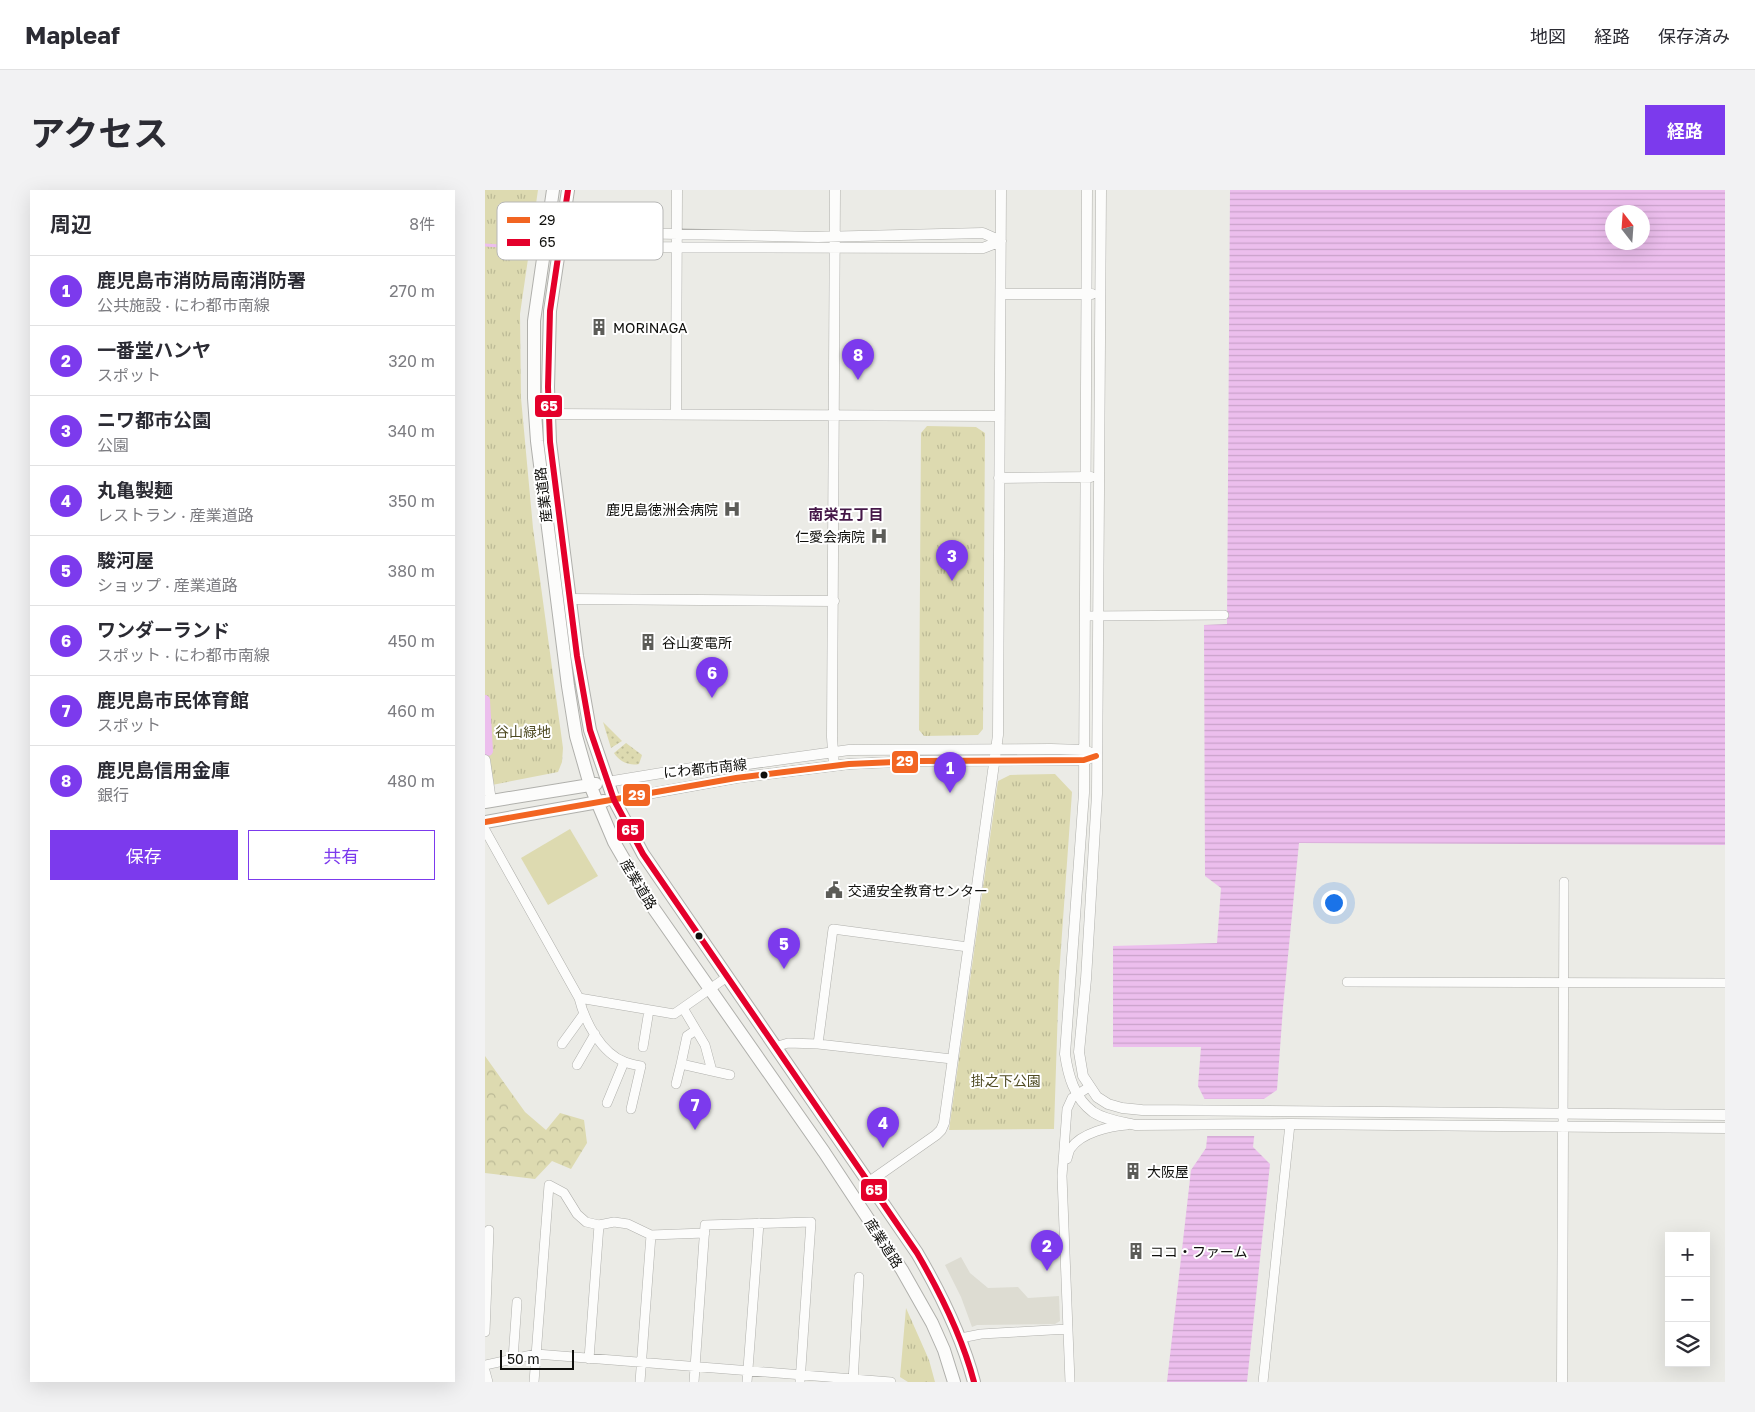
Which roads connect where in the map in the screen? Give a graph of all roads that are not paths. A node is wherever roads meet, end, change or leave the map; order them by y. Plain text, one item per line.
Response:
1 (677, 190) edge
2 (835, 190) edge
3 (1001, 190) edge
4 (1087, 190) edge
5 (1101, 190) edge
6 (663, 233) edge
7 (676, 233) junction
8 (835, 236) junction
9 (1001, 241) junction
10 (663, 248) edge
11 (676, 248) junction
12 (835, 249) junction
13 (543, 260) edge
14 (557, 260) edge
15 (1001, 294) junction
16 (1087, 294) junction
17 (1100, 294) junction
18 (676, 413) junction
19 (548, 414) junction
20 (834, 414) junction
21 (999, 416) junction
22 (1099, 477) junction
23 (999, 478) junction
24 (1085, 478) junction
25 (570, 599) junction
26 (834, 601) junction
27 (1224, 615) dead end
28 (1086, 616) junction
29 (1099, 616) junction
30 (996, 749) junction
31 (833, 753) junction
32 (1084, 755) junction
33 (1096, 756) junction
34 (485, 760) edge
35 (995, 761) junction
36 (834, 766) junction
37 (607, 782) junction
38 (590, 785) junction
39 (614, 800) junction
40 (488, 802) edge
41 (597, 802) junction
42 (485, 822) edge
43 (485, 830) edge
44 (1564, 882) dead end
45 (968, 947) junction
46 (727, 976) junction
47 (1347, 982) dead end
48 (1563, 982) junction
49 (1725, 983) edge
50 (710, 988) junction
51 (579, 998) junction
52 (683, 1008) junction
53 (649, 1010) junction
54 (583, 1014) junction
55 (696, 1030) junction
56 (595, 1034) junction
57 (563, 1044) dead end
58 (818, 1044) junction
59 (643, 1047) dead end
60 (775, 1047) junction
61 (952, 1059) junction
62 (623, 1062) junction
63 (577, 1064) dead end
64 (681, 1064) junction
65 (712, 1070) junction
66 (730, 1075) dead end
67 (676, 1084) dead end
68 (1089, 1087) junction
69 (1078, 1094) junction
70 (607, 1102) dead end
71 (631, 1109) dead end
72 (1563, 1113) junction
73 (1725, 1115) edge
74 (1290, 1124) junction
75 (1135, 1125) junction
76 (1563, 1127) junction
77 (1725, 1128) edge
78 (1062, 1176) junction
79 (869, 1182) junction
80 (759, 1224) junction
81 (599, 1225) junction
82 (489, 1230) dead end
83 (705, 1233) junction
84 (651, 1235) junction
85 (859, 1277) dead end
86 (517, 1302) dead end
87 (1068, 1329) junction
88 (485, 1332) edge
89 (961, 1338) junction
90 (536, 1354) junction
91 (513, 1359) junction
92 (589, 1359) junction
93 (642, 1362) junction
94 (485, 1365) edge
95 (695, 1366) junction
96 (485, 1371) edge
97 (748, 1371) junction
98 (800, 1379) edge
99 (853, 1380) edge
100 (488, 1382) edge
101 (534, 1382) edge
102 (641, 1382) edge
103 (694, 1382) edge
104 (747, 1382) edge
105 (891, 1382) edge
106 (954, 1382) edge
107 (975, 1382) edge
108 (1070, 1382) edge
109 (1263, 1382) edge
110 (1562, 1382) edge

1 - 7 street
2 - 8 street
3 - 9 street
4 - 16 street
5 - 17 street
6 - 7 street
7 - 8 street
7 - 11 street
8 - 9 street
8 - 12 street
9 - 12 street
9 - 15 street
10 - 11 street
11 - 12 street
11 - 18 street
12 - 20 street
13 - 38 main road, 産業道路
14 - 19 main road, 産業道路
15 - 16 street
15 - 21 street
16 - 17 street
16 - 24 street
17 - 22 street
18 - 19 street
18 - 20 street
19 - 25 main road, 産業道路
20 - 21 street
20 - 26 street
21 - 23 street
22 - 24 street
22 - 29 street
23 - 24 street
23 - 30 street
24 - 28 street
25 - 26 street
25 - 37 main road, 産業道路
26 - 31 street
27 - 29 street
28 - 29 street
28 - 32 street
29 - 33 street
30 - 31 street, にわ都市南線
30 - 32 street, にわ都市南線
30 - 35 street
31 - 36 street
31 - 37 street, にわ都市南線
32 - 33 street, にわ都市南線
32 - 35 street, にわ都市南線
32 - 69 street
33 - 68 street
34 - 40 street
35 - 36 street, にわ都市南線
35 - 45 street
36 - 39 street, にわ都市南線
37 - 38 main road
37 - 39 main road, 産業道路
38 - 40 main road
38 - 41 main road, 産業道路
39 - 41 main road
39 - 46 main road, 産業道路
41 - 42 main road
41 - 50 main road, 産業道路
43 - 51 street
44 - 48 street
45 - 58 street
45 - 61 street
46 - 50 street
46 - 60 main road, 産業道路
47 - 48 street
48 - 49 street
48 - 72 street
50 - 52 street
50 - 106 main road, 産業道路
51 - 53 street
51 - 54 street
52 - 53 street
52 - 55 street
53 - 59 street
54 - 56 street
54 - 57 street
55 - 64 street
55 - 65 street
56 - 62 street
56 - 63 street
58 - 60 street
58 - 61 street
60 - 79 main road, 産業道路
61 - 79 street
62 - 70 street
62 - 71 street
64 - 65 street
64 - 67 street
65 - 66 street
68 - 69 street
68 - 72 street
69 - 75 street
69 - 78 street
72 - 73 street
72 - 76 street
74 - 75 street
74 - 76 street
74 - 109 street
75 - 78 street
76 - 77 street
76 - 110 street
78 - 87 street
79 - 89 main road, 産業道路
80 - 83 street
80 - 97 street
80 - 98 street
81 - 84 street
81 - 90 street
81 - 92 street
82 - 88 street
83 - 84 street
83 - 95 street
84 - 93 street
85 - 99 street
86 - 91 street
87 - 89 street
87 - 108 street
89 - 107 main road, 産業道路
90 - 91 street
90 - 92 street
90 - 101 street
91 - 94 street
92 - 93 street
93 - 95 street
93 - 102 street
95 - 97 street
95 - 103 street
96 - 100 street
97 - 98 street
97 - 104 street
98 - 99 street
99 - 105 street

